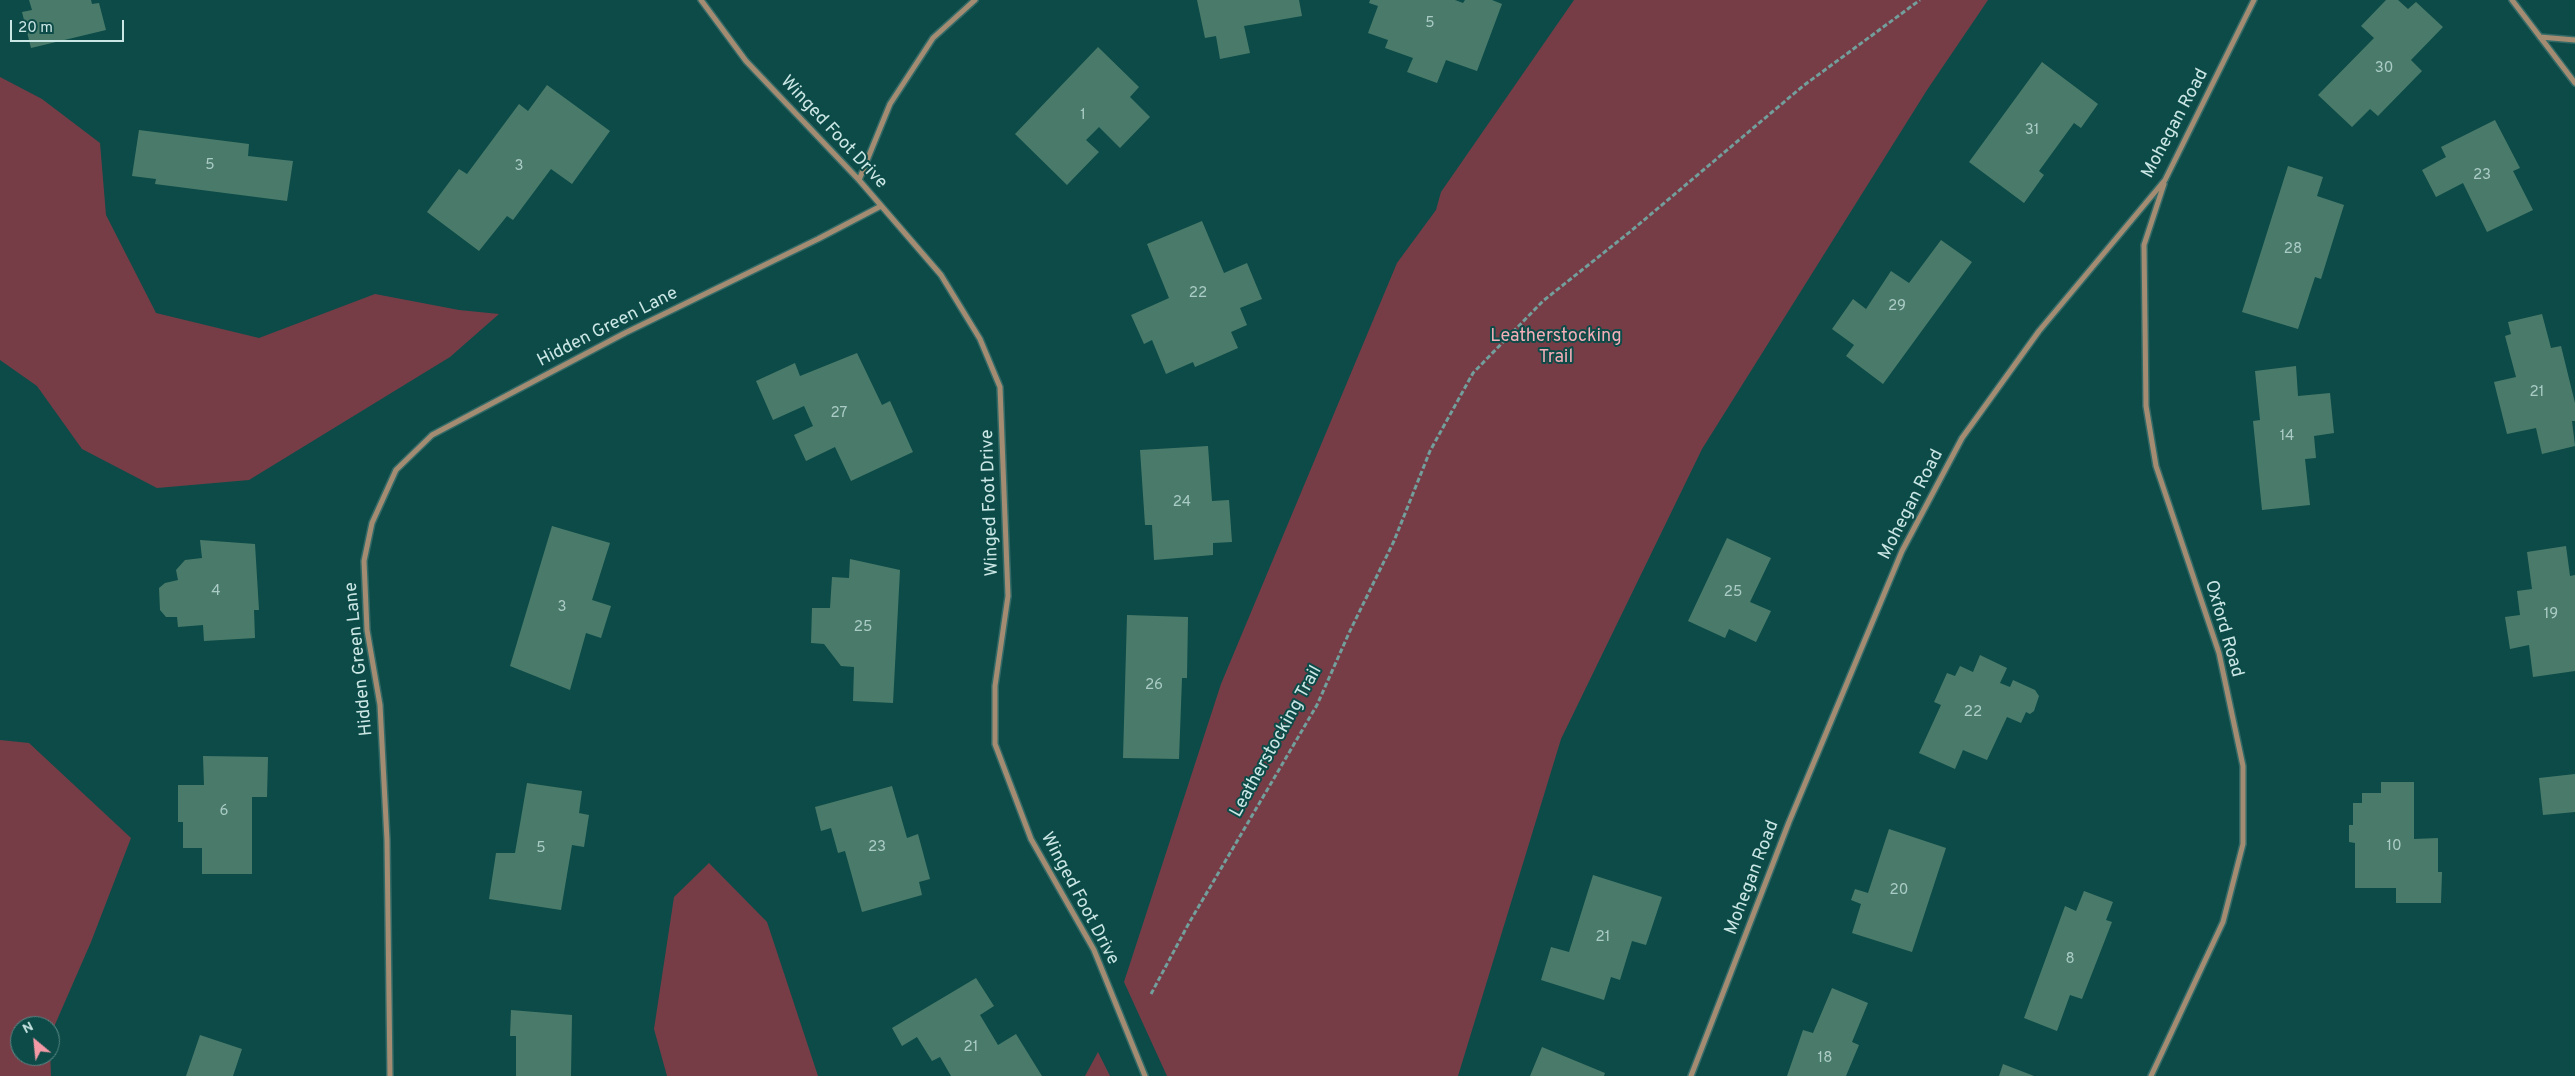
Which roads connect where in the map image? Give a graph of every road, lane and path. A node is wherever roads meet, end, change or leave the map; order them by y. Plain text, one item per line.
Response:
1 (701, 0) edge
2 (975, 0) edge
3 (1920, 0) edge
4 (2254, 0) edge
5 (2512, 0) edge
6 (2540, 37) junction
7 (2575, 40) edge
8 (2575, 83) edge
9 (859, 180) junction
10 (2165, 180) junction
11 (881, 206) junction
12 (1151, 994) dead end
13 (390, 1076) edge
14 (1145, 1076) edge
15 (1691, 1076) edge
16 (2150, 1076) edge

1 - 9 street, Winged Foot Drive
2 - 9 street
3 - 12 path, Leatherstocking Trail
4 - 10 street, Mohegan Road
5 - 6 street
6 - 7 street
6 - 8 street
9 - 11 street, Winged Foot Drive
10 - 15 street, Mohegan Road
10 - 16 street, Oxford Road
11 - 13 street, Hidden Green Lane
11 - 14 street, Winged Foot Drive

